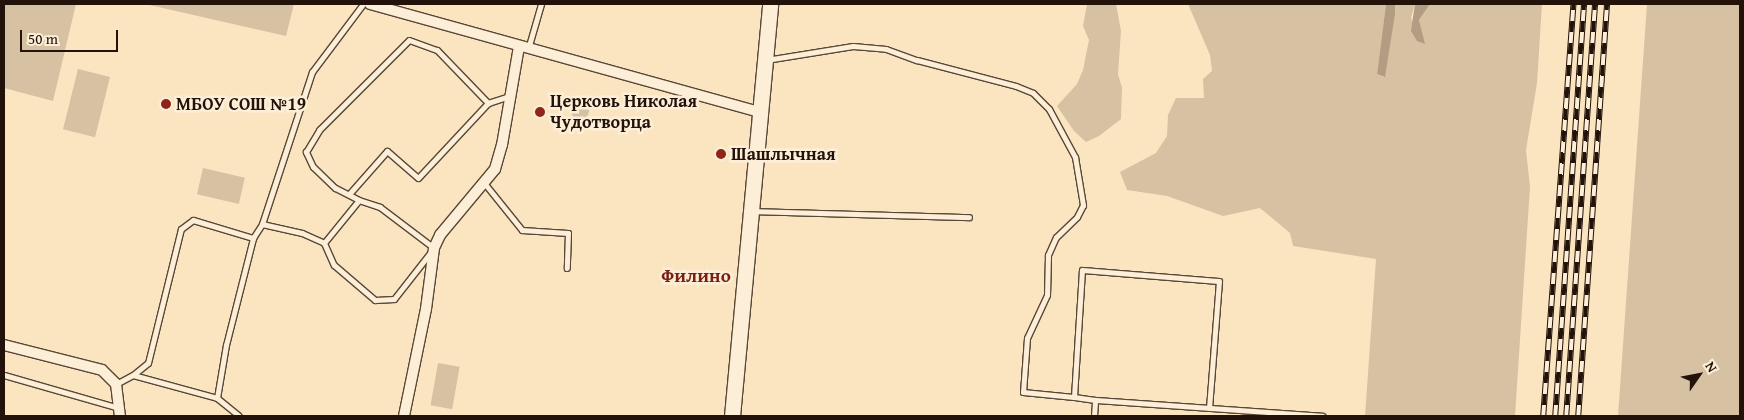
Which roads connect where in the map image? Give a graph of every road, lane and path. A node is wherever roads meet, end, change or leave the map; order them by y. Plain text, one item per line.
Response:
1 (363, 4) edge
2 (370, 4) edge
3 (541, 4) edge
4 (770, 4) edge
5 (523, 48) junction
6 (764, 60) junction
7 (510, 96) junction
8 (488, 103) junction
9 (759, 112) junction
10 (486, 184) junction
11 (350, 193) junction
12 (358, 200) junction
13 (749, 211) junction
14 (969, 217) dead end
15 (262, 224) junction
16 (253, 238) junction
17 (324, 244) junction
18 (434, 248) junction
19 (567, 268) dead end
20 (4, 346) edge
21 (4, 375) edge
22 (133, 375) junction
23 (116, 384) junction
24 (1074, 397) junction
25 (217, 398) junction
26 (1095, 400) junction
27 (1209, 408) junction
28 (121, 412) edge
29 (239, 416) edge
30 (404, 416) edge
31 (732, 416) edge
32 (1094, 416) edge
33 (1322, 416) edge

1 - 15 lane
2 - 5 street
3 - 5 lane
4 - 6 main road
5 - 7 street
5 - 9 street
6 - 9 main road
6 - 24 lane
7 - 8 lane
7 - 10 street
8 - 11 lane
8 - 11 lane
9 - 13 main road
10 - 18 street
10 - 19 lane
11 - 12 lane
12 - 17 lane
12 - 18 lane
13 - 14 lane
13 - 31 main road
15 - 16 lane
15 - 17 lane
16 - 22 lane
16 - 25 lane
17 - 18 lane
18 - 30 street
20 - 23 street
21 - 28 lane
22 - 23 lane
22 - 25 lane
23 - 28 street
24 - 26 lane
24 - 27 lane
25 - 29 lane
26 - 27 lane
26 - 32 lane
27 - 33 lane

